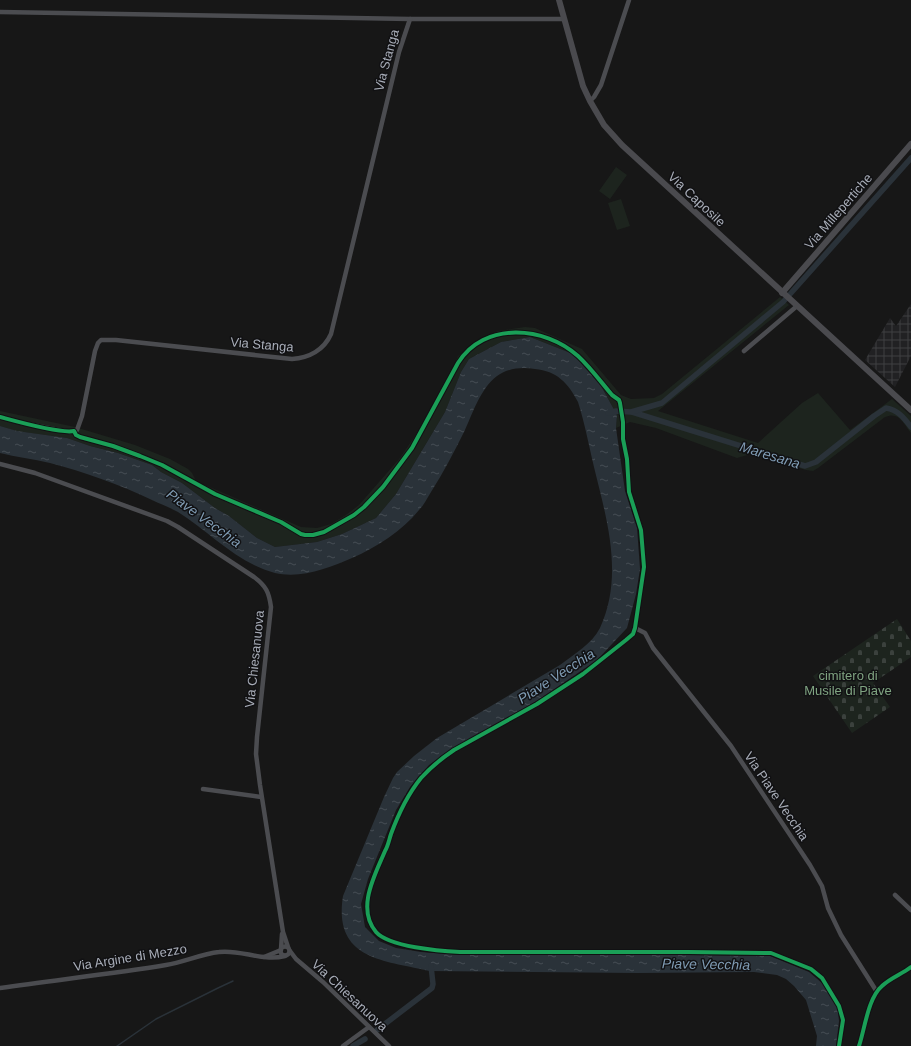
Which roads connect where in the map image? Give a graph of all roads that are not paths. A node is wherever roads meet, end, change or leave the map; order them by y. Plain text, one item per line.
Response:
1 (559, 0) edge
2 (628, 0) edge
3 (0, 12) edge
4 (410, 19) junction
5 (564, 19) junction
6 (590, 101) junction
7 (911, 144) edge
8 (784, 294) junction
9 (797, 306) junction
10 (744, 351) dead end
11 (911, 410) edge
12 (0, 416) edge
13 (0, 464) edge
14 (635, 628) dead end
15 (203, 789) dead end
16 (261, 797) junction
17 (895, 895) dead end
18 (911, 910) edge
19 (283, 932) junction
20 (289, 949) junction
21 (281, 950) junction
22 (286, 956) junction
23 (263, 958) junction
24 (296, 960) junction
25 (911, 967) edge
26 (0, 988) edge
27 (877, 992) junction
28 (370, 1027) junction
29 (343, 1046) edge
30 (389, 1046) edge
31 (859, 1046) edge

1 - 5 street, Via Caposile
2 - 6 street
3 - 4 street, Via Stanga
4 - 5 street, Via Stanga
4 - 12 street, Via Stanga
5 - 6 street, Via Caposile
6 - 8 street, Via Caposile
7 - 8 street, Via Millepertiche
8 - 9 street, Via Caposile
9 - 10 street
9 - 11 street, Via Caposile
13 - 16 street, Via Chiesanuova
14 - 27 street, Via Piave Vecchia
15 - 16 street
16 - 19 street, Via Chiesanuova
17 - 18 street
19 - 20 street, Via Chiesanuova
19 - 21 street, Via Chiesanuova
20 - 21 street
20 - 22 street
20 - 24 street, Via Chiesanuova
21 - 22 street
21 - 23 street
22 - 23 street, Via Argine di Mezzo
22 - 24 street, Via Chiesanuova
23 - 26 street, Via Argine di Mezzo
24 - 28 street, Via Chiesanuova
25 - 27 street
27 - 31 street
28 - 29 street
28 - 30 street, Via Chiesanuova

